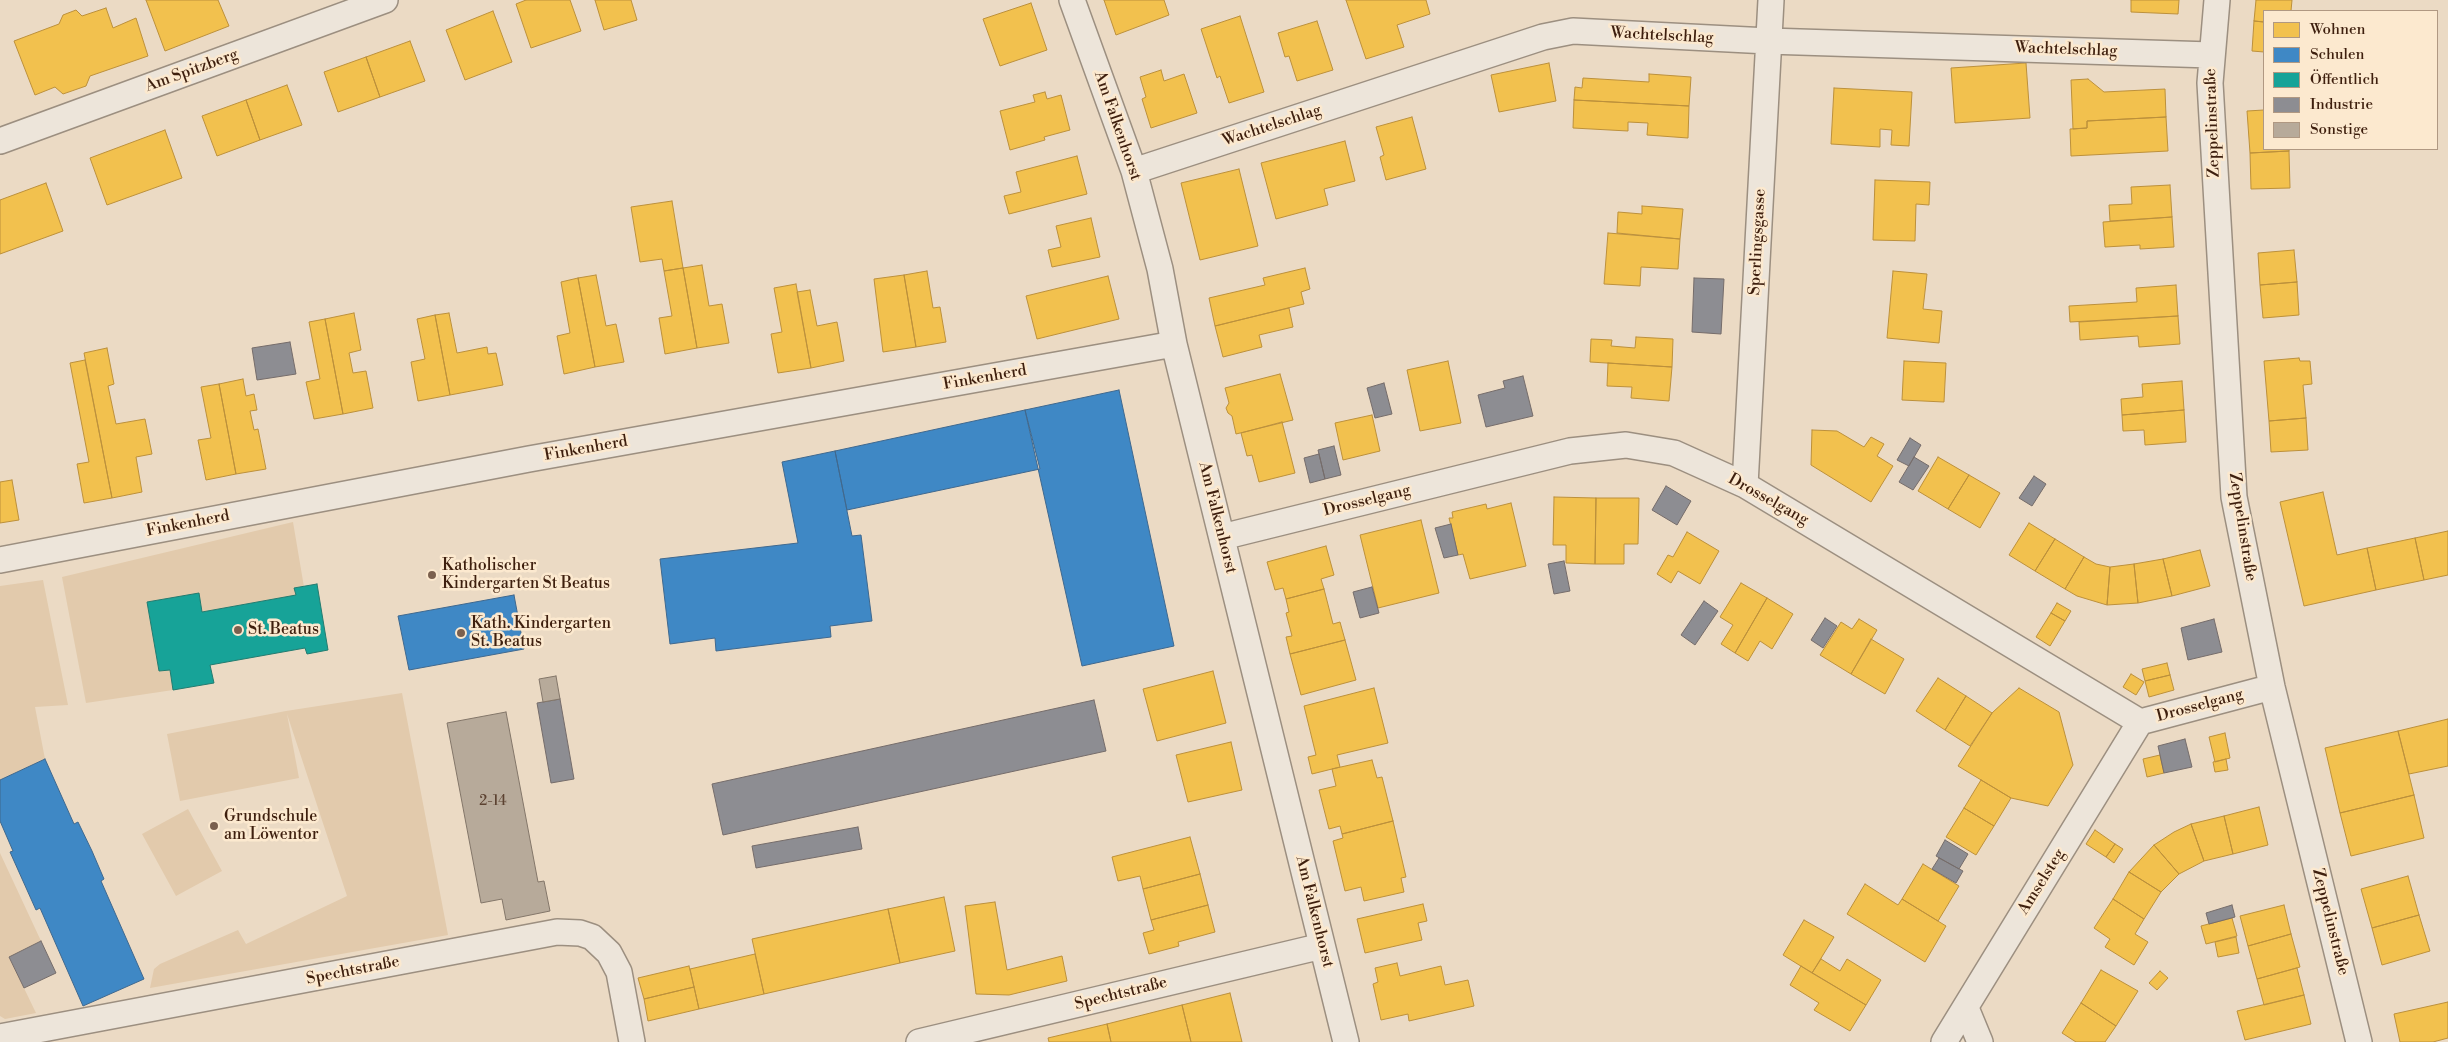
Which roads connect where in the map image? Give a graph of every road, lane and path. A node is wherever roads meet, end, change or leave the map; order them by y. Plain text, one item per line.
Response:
1 (385, 0) edge
2 (1072, 0) edge
3 (1771, 0) edge
4 (2217, 0) edge
5 (1768, 41) junction
6 (2211, 55) junction
7 (0, 141) edge
8 (1134, 171) junction
9 (1174, 344) junction
10 (1745, 484) junction
11 (1222, 537) junction
12 (0, 560) edge
13 (2272, 687) junction
14 (2140, 722) junction
15 (1322, 946) junction
16 (1966, 1008) junction
17 (0, 1037) edge
18 (632, 1042) edge
19 (919, 1042) edge
20 (1346, 1042) edge
21 (1944, 1042) edge
22 (1980, 1042) edge
23 (2359, 1042) edge

1 - 7 street, Am Spitzberg
2 - 8 street, Am Falkenhorst
3 - 5 street, Sperlingsgasse
4 - 6 street, Zeppelinstraße
5 - 6 street, Wachtelschlag
5 - 8 street, Wachtelschlag
5 - 10 street, Sperlingsgasse
6 - 13 street, Zeppelinstraße
8 - 9 street, Am Falkenhorst
9 - 11 street, Am Falkenhorst
9 - 12 street, Finkenherd
10 - 11 street, Drosselgang
10 - 14 street, Drosselgang
11 - 15 street, Am Falkenhorst
13 - 14 street, Drosselgang
13 - 23 street, Zeppelinstraße
14 - 16 street, Amselsteg
15 - 19 street, Spechtstraße
15 - 20 street, Am Falkenhorst
16 - 21 street, Amselsteg
16 - 22 street
17 - 18 street, Spechtstraße

